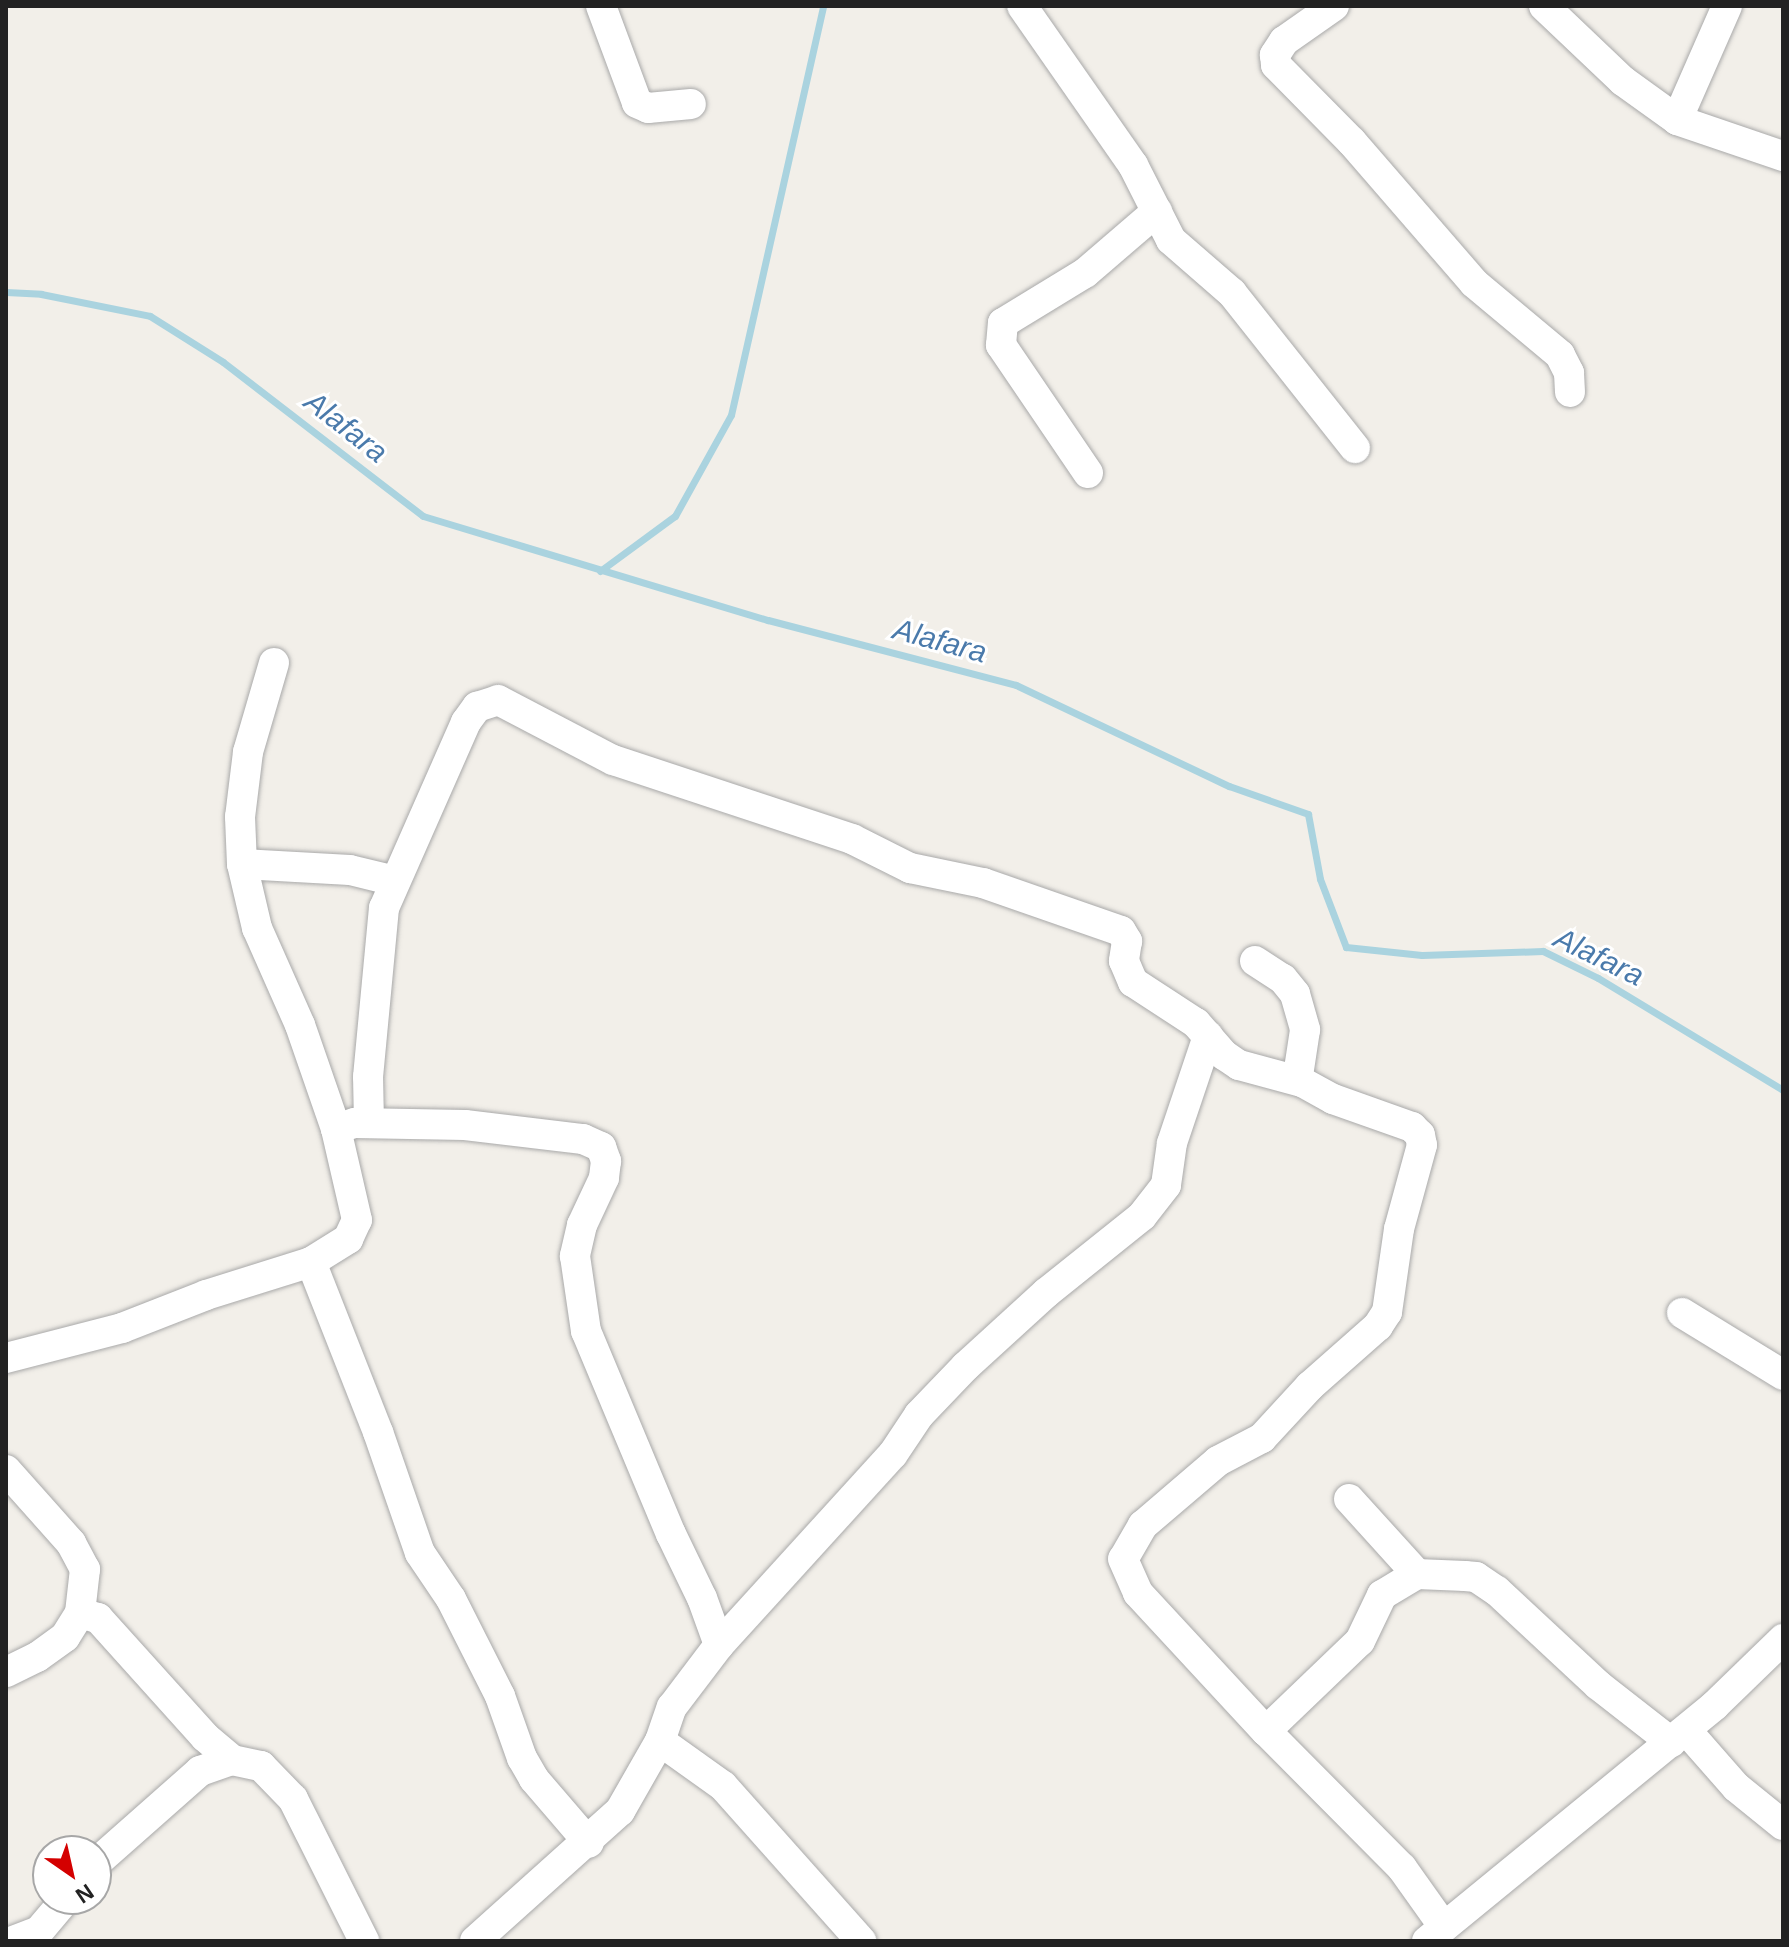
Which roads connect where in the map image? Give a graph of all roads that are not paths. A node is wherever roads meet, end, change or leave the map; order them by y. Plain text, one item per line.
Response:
1 (601, 6) edge
2 (1022, 6) edge
3 (1334, 6) edge
4 (1544, 6) edge
5 (1727, 6) edge
6 (691, 104) dead end
7 (1677, 120) junction
8 (1783, 156) edge
9 (1157, 211) junction
10 (1570, 392) dead end
11 (1355, 448) dead end
12 (1088, 473) dead end
13 (274, 663) dead end
14 (242, 864) junction
15 (395, 881) junction
16 (1255, 961) dead end
17 (1208, 1036) junction
18 (1302, 1082) junction
19 (369, 1123) junction
20 (336, 1129) junction
21 (311, 1262) junction
22 (1682, 1313) dead end
23 (6, 1358) edge
24 (1783, 1375) edge
25 (6, 1470) edge
26 (1349, 1499) dead end
27 (1417, 1574) junction
28 (80, 1613) junction
29 (1783, 1639) edge
30 (719, 1645) junction
31 (6, 1672) edge
32 (1266, 1731) junction
33 (1678, 1736) junction
34 (660, 1741) junction
35 (232, 1760) junction
36 (1783, 1825) edge
37 (589, 1843) junction
38 (112, 1849) edge
39 (52, 1915) edge
40 (1436, 1934) edge
41 (13, 1941) edge
42 (364, 1941) edge
43 (475, 1941) edge
44 (861, 1941) edge

1 - 6 street
2 - 9 street
3 - 10 street
4 - 7 street
5 - 7 street
7 - 8 street
9 - 11 street
9 - 12 street
13 - 14 street
14 - 15 street
14 - 20 street
15 - 17 street
15 - 19 street
16 - 18 street
17 - 18 street
17 - 30 street
18 - 32 street
19 - 20 street
19 - 30 street
20 - 21 street
21 - 23 street
21 - 37 street
22 - 24 street
25 - 28 street
26 - 27 street
27 - 32 street
27 - 33 street
28 - 31 street
28 - 35 street
29 - 33 street
30 - 34 street
32 - 40 street
33 - 36 street
33 - 40 street
34 - 37 street
34 - 44 street
35 - 38 street
35 - 42 street
37 - 43 street
39 - 41 street

